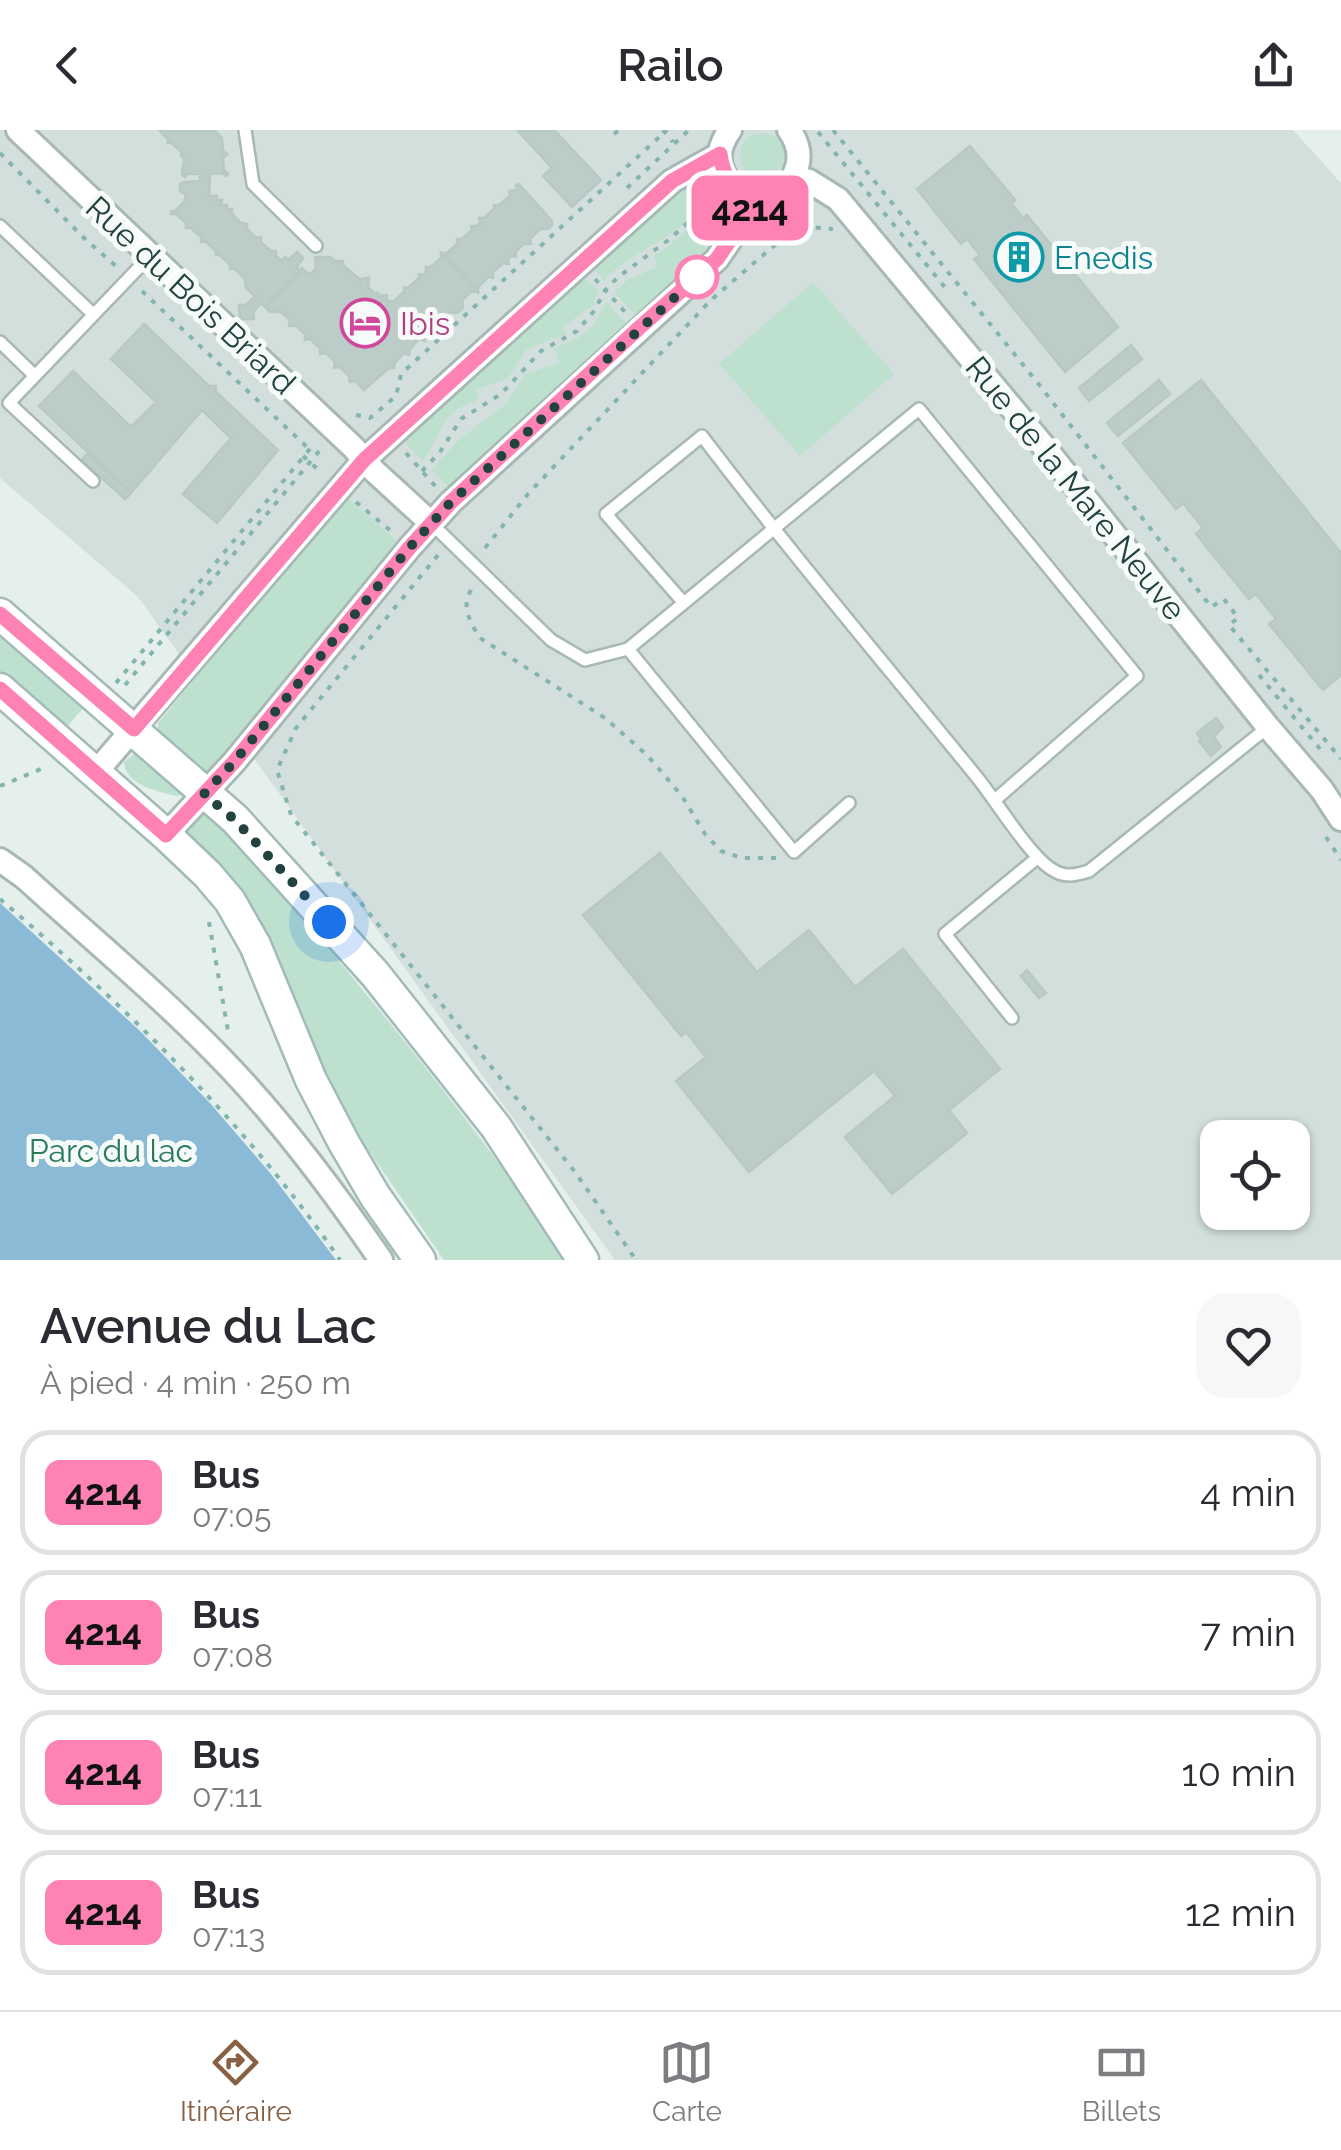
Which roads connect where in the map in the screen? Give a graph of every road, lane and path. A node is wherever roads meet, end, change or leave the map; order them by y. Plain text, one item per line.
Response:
1 (18, 130) edge
2 (245, 130) edge
3 (668, 130) edge
4 (730, 130) edge
5 (789, 130) edge
6 (832, 130) edge
7 (0, 153) edge
8 (720, 154) junction
9 (793, 178) junction
10 (760, 196) junction
11 (713, 201) dead end
12 (0, 226) edge
13 (836, 229) dead end
14 (316, 246) dead end
15 (149, 257) junction
16 (128, 278) junction
17 (93, 314) junction
18 (0, 342) edge
19 (35, 376) junction
20 (373, 416) junction
21 (336, 433) junction
22 (391, 437) junction
23 (309, 449) junction
24 (304, 456) junction
25 (364, 460) junction
26 (310, 462) junction
27 (422, 471) junction
28 (328, 478) dead end
29 (93, 481) dead end
30 (352, 499) dead end
31 (451, 502) junction
32 (432, 524) junction
33 (774, 528) junction
34 (396, 536) dead end
35 (441, 551) dead end
36 (478, 567) junction
37 (684, 602) junction
38 (0, 614) edge
39 (628, 649) junction
40 (114, 685) dead end
41 (0, 689) edge
42 (120, 691) dead end
43 (1268, 727) junction
44 (134, 729) junction
45 (1341, 759) edge
46 (51, 764) dead end
47 (96, 772) junction
48 (0, 786) edge
49 (204, 794) junction
50 (995, 800) junction
51 (849, 804) dead end
52 (1332, 825) edge
53 (166, 835) junction
54 (794, 852) junction
55 (1037, 858) junction
56 (0, 860) edge
57 (1341, 860) edge
58 (0, 900) edge
59 (203, 911) dead end
60 (1012, 1018) dead end
61 (231, 1069) junction
62 (340, 1260) edge
63 (382, 1260) edge
64 (420, 1260) edge
65 (583, 1260) edge
66 (636, 1260) edge

1 - 15 street, Rue du Bois Briard
2 - 14 lane
3 - 20 path
4 - 8 street
5 - 9 street
6 - 45 path
7 - 16 path
8 - 10 street
8 - 22 street
9 - 10 street
9 - 43 street, Rue de la Mare Neuve
10 - 31 street
11 - 27 path
12 - 17 lane
13 - 36 path
15 - 16 lane
15 - 21 street, Rue du Bois Briard
16 - 17 lane
16 - 23 path
17 - 19 lane
18 - 19 lane
19 - 29 lane
20 - 21 path
20 - 22 path
21 - 23 path
21 - 25 street, Rue du Bois Briard
21 - 26 path
22 - 25 street
22 - 27 path
23 - 24 path
24 - 26 path
24 - 40 path
25 - 32 street, Rue du Bois Briard
25 - 44 street
26 - 28 path
26 - 42 path
27 - 31 path
30 - 34 path
31 - 32 street
32 - 36 lane
32 - 49 street
33 - 37 lane
33 - 37 lane
33 - 50 lane
33 - 50 lane
35 - 66 path
36 - 39 lane
36 - 54 path
37 - 39 lane
38 - 44 main road
39 - 54 lane
41 - 47 main road
43 - 52 street, Rue de la Mare Neuve
43 - 55 lane
44 - 47 street
44 - 49 main road
46 - 48 path
47 - 53 main road
49 - 53 street
49 - 65 main road
50 - 55 lane
51 - 54 lane
52 - 57 path
53 - 64 main road
55 - 60 lane
56 - 61 street
58 - 62 path
59 - 61 path
61 - 63 street

